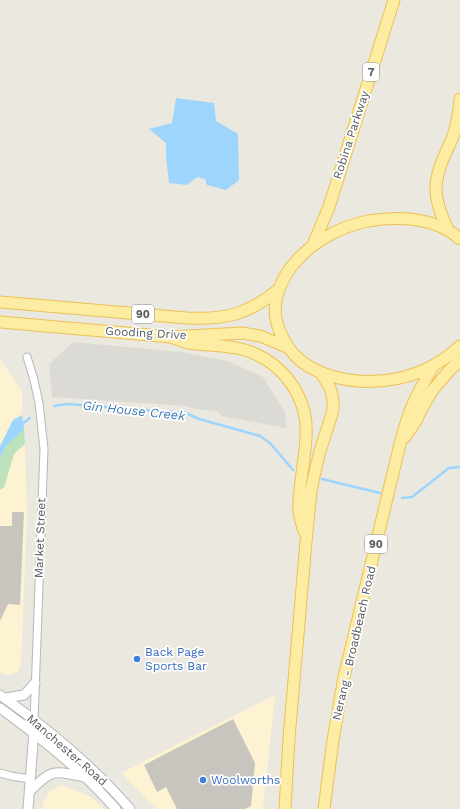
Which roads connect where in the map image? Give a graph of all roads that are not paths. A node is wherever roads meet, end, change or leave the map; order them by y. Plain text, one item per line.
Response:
1 (394, 0) edge
2 (460, 99) edge
3 (448, 230) junction
4 (460, 238) edge
5 (313, 245) junction
6 (279, 289) junction
7 (0, 302) edge
8 (0, 322) edge
9 (171, 337) junction
10 (460, 346) edge
11 (289, 348) junction
12 (27, 357) dead end
13 (460, 360) edge
14 (433, 366) junction
15 (321, 373) junction
16 (400, 444) junction
17 (306, 542) junction
18 (35, 682) junction
19 (3, 696) edge
20 (0, 708) edge
21 (34, 721) junction
22 (34, 734) junction
23 (0, 773) edge
24 (86, 777) junction
25 (30, 779) junction
26 (29, 792) junction
27 (28, 809) edge
28 (116, 809) edge
29 (130, 809) edge
30 (285, 809) edge
31 (324, 809) edge

1 - 5 main road, Robina Parkway / 7
2 - 3 main road
3 - 4 main road, 90
3 - 5 main road, 90
5 - 6 main road, 90
6 - 7 main road, Gooding Drive / 90
6 - 11 main road
8 - 9 main road, Gooding Drive / 90
9 - 11 main road, Gooding Drive
9 - 17 main road, 90
10 - 14 main road, 90
11 - 15 main road
12 - 18 street, Market Street
13 - 16 main road
14 - 15 main road
14 - 16 main road, Nerang - Broadbeach Road / 90
15 - 17 main road
16 - 31 main road, Nerang - Broadbeach Road / 90
17 - 30 main road, 90
18 - 19 street
18 - 21 street, Market Street
19 - 21 street, Manchester Road
20 - 22 street, Manchester Road
21 - 22 street
21 - 29 street, Manchester Road
22 - 24 street, Manchester Road
22 - 25 street
23 - 25 street
24 - 26 street
24 - 28 street, Manchester Road
25 - 26 street
26 - 27 street

